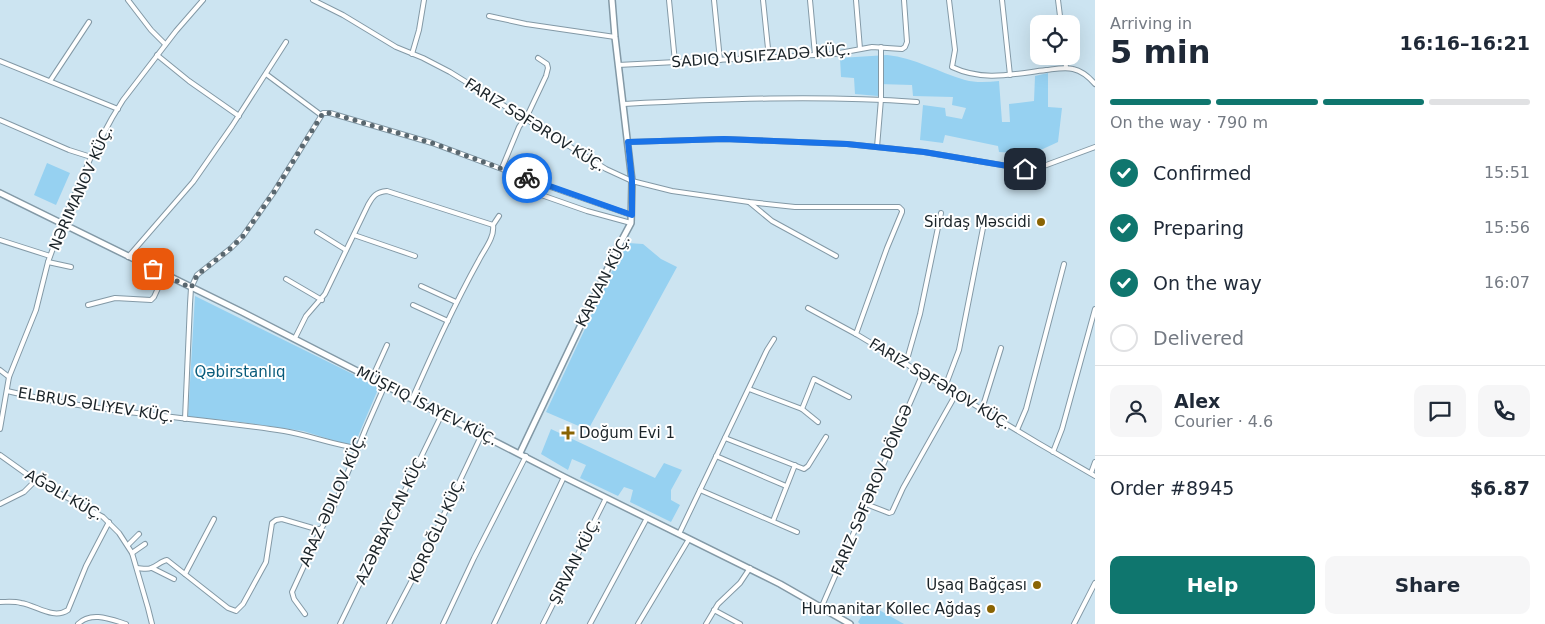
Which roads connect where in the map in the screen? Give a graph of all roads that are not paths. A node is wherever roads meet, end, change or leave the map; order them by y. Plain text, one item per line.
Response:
1 (128, 0) edge
2 (203, 0) edge
3 (313, 0) edge
4 (424, 0) edge
5 (612, 0) edge
6 (669, 0) edge
7 (714, 0) edge
8 (763, 0) edge
9 (810, 0) edge
10 (856, 0) edge
11 (904, 0) edge
12 (949, 0) edge
13 (1002, 0) edge
14 (1058, 0) edge
15 (1060, 15) edge
16 (489, 16) dead end
17 (89, 22) dead end
18 (615, 37) junction
19 (286, 42) dead end
20 (165, 44) junction
21 (881, 47) junction
22 (860, 49) junction
23 (412, 54) junction
24 (815, 55) junction
25 (156, 56) junction
26 (538, 58) dead end
27 (769, 58) junction
28 (0, 60) edge
29 (720, 60) junction
30 (675, 62) junction
31 (618, 65) junction
32 (1066, 65) edge
33 (1066, 68) junction
34 (266, 74) junction
35 (1010, 75) junction
36 (50, 82) junction
37 (1095, 84) edge
38 (881, 99) junction
39 (917, 102) dead end
40 (624, 104) junction
41 (118, 109) junction
42 (321, 115) junction
43 (239, 116) junction
44 (525, 118) junction
45 (0, 120) edge
46 (628, 142) junction
47 (877, 147) junction
48 (1095, 147) edge
49 (91, 157) junction
50 (502, 168) junction
51 (527, 178) junction
52 (632, 181) junction
53 (0, 194) edge
54 (749, 202) junction
55 (941, 213) dead end
56 (632, 215) junction
57 (499, 216) dead end
58 (631, 223) junction
59 (62, 224) junction
60 (493, 225) junction
61 (983, 228) dead end
62 (317, 232) dead end
63 (354, 235) junction
64 (0, 240) edge
65 (346, 250) junction
66 (50, 256) junction
67 (415, 256) dead end
68 (836, 256) dead end
69 (128, 257) junction
70 (48, 262) junction
71 (1064, 264) dead end
72 (71, 267) dead end
73 (164, 274) junction
74 (286, 279) dead end
75 (421, 286) dead end
76 (191, 288) junction
77 (322, 300) junction
78 (456, 302) junction
79 (88, 305) dead end
80 (413, 305) dead end
81 (808, 308) dead end
82 (1095, 309) edge
83 (448, 320) junction
84 (856, 334) junction
85 (295, 338) junction
86 (774, 339) dead end
87 (387, 345) dead end
88 (1002, 348) dead end
89 (906, 363) junction
90 (0, 370) edge
91 (923, 374) junction
92 (9, 377) junction
93 (372, 378) junction
94 (385, 385) junction
95 (945, 386) junction
96 (749, 389) junction
97 (7, 391) junction
98 (956, 394) junction
99 (849, 397) dead end
100 (412, 398) junction
101 (802, 409) junction
102 (982, 409) junction
103 (442, 414) junction
104 (185, 418) junction
105 (818, 422) dead end
106 (0, 430) edge
107 (1017, 430) junction
108 (482, 434) junction
109 (725, 438) junction
110 (826, 438) dead end
111 (358, 448) junction
112 (1053, 452) junction
113 (520, 453) junction
114 (0, 455) edge
115 (526, 456) junction
116 (716, 456) junction
117 (1095, 462) edge
118 (795, 465) junction
119 (1093, 474) edge
120 (564, 476) junction
121 (36, 480) junction
122 (786, 486) junction
123 (700, 490) junction
124 (606, 498) junction
125 (0, 504) edge
126 (866, 504) junction
127 (647, 518) junction
128 (214, 519) dead end
129 (773, 521) junction
130 (109, 522) junction
131 (321, 529) junction
132 (797, 532) dead end
133 (140, 534) dead end
134 (679, 534) junction
135 (689, 539) junction
136 (145, 544) dead end
137 (128, 545) junction
138 (132, 553) junction
139 (137, 568) junction
140 (152, 568) junction
141 (750, 568) junction
142 (185, 574) junction
143 (174, 580) dead end
144 (1095, 583) edge
145 (0, 602) edge
146 (822, 606) junction
147 (714, 610) junction
148 (305, 614) dead end
149 (78, 624) edge
150 (126, 624) edge
151 (152, 624) edge
152 (340, 624) edge
153 (389, 624) edge
154 (443, 624) edge
155 (494, 624) edge
156 (543, 624) edge
157 (590, 624) edge
158 (638, 624) edge
159 (706, 624) edge
160 (740, 624) edge
161 (850, 624) edge
162 (1074, 624) edge

1 - 20 street
2 - 20 street, NƏRIMANOV KÜÇ.
3 - 23 street, FARIZ SƏFƏROV KÜÇ.
4 - 23 street
5 - 18 street, KARVAN KÜÇ.
6 - 30 street
7 - 29 street
8 - 27 street
9 - 24 street
10 - 22 street
11 - 21 street, SADIQ YUSIFZADƏ KÜÇ.
12 - 35 street
13 - 35 street
14 - 15 street
16 - 18 street
17 - 36 street
18 - 31 street, KARVAN KÜÇ.
19 - 34 street
20 - 25 street, NƏRIMANOV KÜÇ.
21 - 22 street, SADIQ YUSIFZADƏ KÜÇ.
21 - 38 street
22 - 24 street, SADIQ YUSIFZADƏ KÜÇ.
23 - 44 street, FARIZ SƏFƏROV KÜÇ.
24 - 27 street, SADIQ YUSIFZADƏ KÜÇ.
25 - 41 street, NƏRIMANOV KÜÇ.
25 - 43 street
26 - 44 street
27 - 29 street, SADIQ YUSIFZADƏ KÜÇ.
28 - 36 street
29 - 30 street, SADIQ YUSIFZADƏ KÜÇ.
30 - 31 street, SADIQ YUSIFZADƏ KÜÇ.
31 - 40 street, KARVAN KÜÇ.
32 - 33 street
33 - 35 street
33 - 37 street
34 - 42 street
34 - 43 street
36 - 41 street
38 - 39 street
38 - 40 street
38 - 47 street
40 - 46 street, KARVAN KÜÇ.
41 - 49 street, NƏRIMANOV KÜÇ.
42 - 50 street
42 - 76 street
43 - 69 street
44 - 50 street
44 - 52 street, FARIZ SƏFƏROV KÜÇ.
45 - 49 street
46 - 47 street
46 - 52 street, KARVAN KÜÇ.
47 - 48 street
49 - 59 street, NƏRIMANOV KÜÇ.
50 - 51 street
51 - 56 street
51 - 58 street
52 - 54 street, FARIZ SƏFƏROV KÜÇ.
52 - 56 street, KARVAN KÜÇ.
53 - 59 street, MÜŞFIQ İSAYEV KÜÇ.
54 - 68 street
54 - 84 street, FARIZ SƏFƏROV KÜÇ.
55 - 89 street
56 - 58 street, KARVAN KÜÇ.
57 - 60 street
58 - 113 street, KARVAN KÜÇ.
59 - 66 street, NƏRIMANOV KÜÇ.
59 - 69 street, MÜŞFIQ İSAYEV KÜÇ.
60 - 63 street
60 - 78 street
61 - 95 street
62 - 65 street
63 - 65 street
63 - 67 street
64 - 66 street
65 - 77 street
66 - 70 street, NƏRIMANOV KÜÇ.
69 - 73 street, MÜŞFIQ İSAYEV KÜÇ.
70 - 72 street
70 - 92 street, NƏRIMANOV KÜÇ.
71 - 107 street
73 - 76 street, MÜŞFIQ İSAYEV KÜÇ.
73 - 79 street
74 - 77 street
75 - 78 street
76 - 85 street, MÜŞFIQ İSAYEV KÜÇ.
76 - 104 street, ELBRUS ƏLIYEV KÜÇ.
77 - 85 street
78 - 83 street
80 - 83 street
81 - 84 street
82 - 112 street
83 - 100 street
84 - 89 street, FARIZ SƏFƏROV KÜÇ.
85 - 93 street, MÜŞFIQ İSAYEV KÜÇ.
86 - 96 street
87 - 93 street
88 - 102 street
89 - 91 street, FARIZ SƏFƏROV KÜÇ.
90 - 92 street
91 - 95 street, FARIZ SƏFƏROV KÜÇ.
91 - 126 street, FARIZ SƏFƏROV DÖNGƏ
92 - 97 street, NƏRIMANOV KÜÇ.
93 - 94 street, MÜŞFIQ İSAYEV KÜÇ.
94 - 100 street, MÜŞFIQ İSAYEV KÜÇ.
94 - 111 street, ARAZ ƏDILOV KÜÇ.
95 - 98 street, FARIZ SƏFƏROV KÜÇ.
96 - 101 street
96 - 109 street
97 - 104 street, ELBRUS ƏLIYEV KÜÇ.
97 - 106 street, NƏRIMANOV KÜÇ.
98 - 102 street, FARIZ SƏFƏROV KÜÇ.
98 - 126 street
99 - 101 street
100 - 103 street, MÜŞFIQ İSAYEV KÜÇ.
101 - 105 street
102 - 107 street, FARIZ SƏFƏROV KÜÇ.
103 - 108 street, MÜŞFIQ İSAYEV KÜÇ.
103 - 152 street, AZƏRBAYCAN KÜÇ.
104 - 111 street, ELBRUS ƏLIYEV KÜÇ.
107 - 112 street, FARIZ SƏFƏROV KÜÇ.
108 - 113 street, MÜŞFIQ İSAYEV KÜÇ.
108 - 153 street, KOROĞLU KÜÇ.
109 - 116 street
109 - 118 street
110 - 118 street
111 - 131 street, ARAZ ƏDILOV KÜÇ.
112 - 119 street, FARIZ SƏFƏROV KÜÇ.
113 - 115 street, MÜŞFIQ İSAYEV KÜÇ.
114 - 121 street, AĞƏLI KÜÇ.
115 - 120 street, MÜŞFIQ İSAYEV KÜÇ.
115 - 154 street
116 - 122 street
116 - 123 street
117 - 119 street
118 - 122 street
120 - 124 street, MÜŞFIQ İSAYEV KÜÇ.
120 - 155 street
121 - 125 street
121 - 130 street, AĞƏLI KÜÇ.
122 - 129 street
123 - 129 street
123 - 134 street
124 - 127 street, MÜŞFIQ İSAYEV KÜÇ.
124 - 156 street, ŞIRVAN KÜÇ.
126 - 146 street, FARIZ SƏFƏROV DÖNGƏ
127 - 134 street, MÜŞFIQ İSAYEV KÜÇ.
127 - 157 street
128 - 142 street
129 - 132 street
130 - 137 street, AĞƏLI KÜÇ.
130 - 145 street
131 - 142 street
131 - 148 street, ARAZ ƏDILOV KÜÇ.
133 - 137 street
134 - 135 street, MÜŞFIQ İSAYEV KÜÇ.
135 - 141 street, MÜŞFIQ İSAYEV KÜÇ.
135 - 158 street
136 - 138 street
137 - 138 street, AĞƏLI KÜÇ.
138 - 139 street, AĞƏLI KÜÇ.
139 - 140 street
139 - 151 street, AĞƏLI KÜÇ.
140 - 142 street
140 - 143 street
141 - 146 street, MÜŞFIQ İSAYEV KÜÇ.
141 - 147 street
144 - 162 street
146 - 161 street, MÜŞFIQ İSAYEV KÜÇ.
147 - 159 street
147 - 160 street
149 - 150 street

